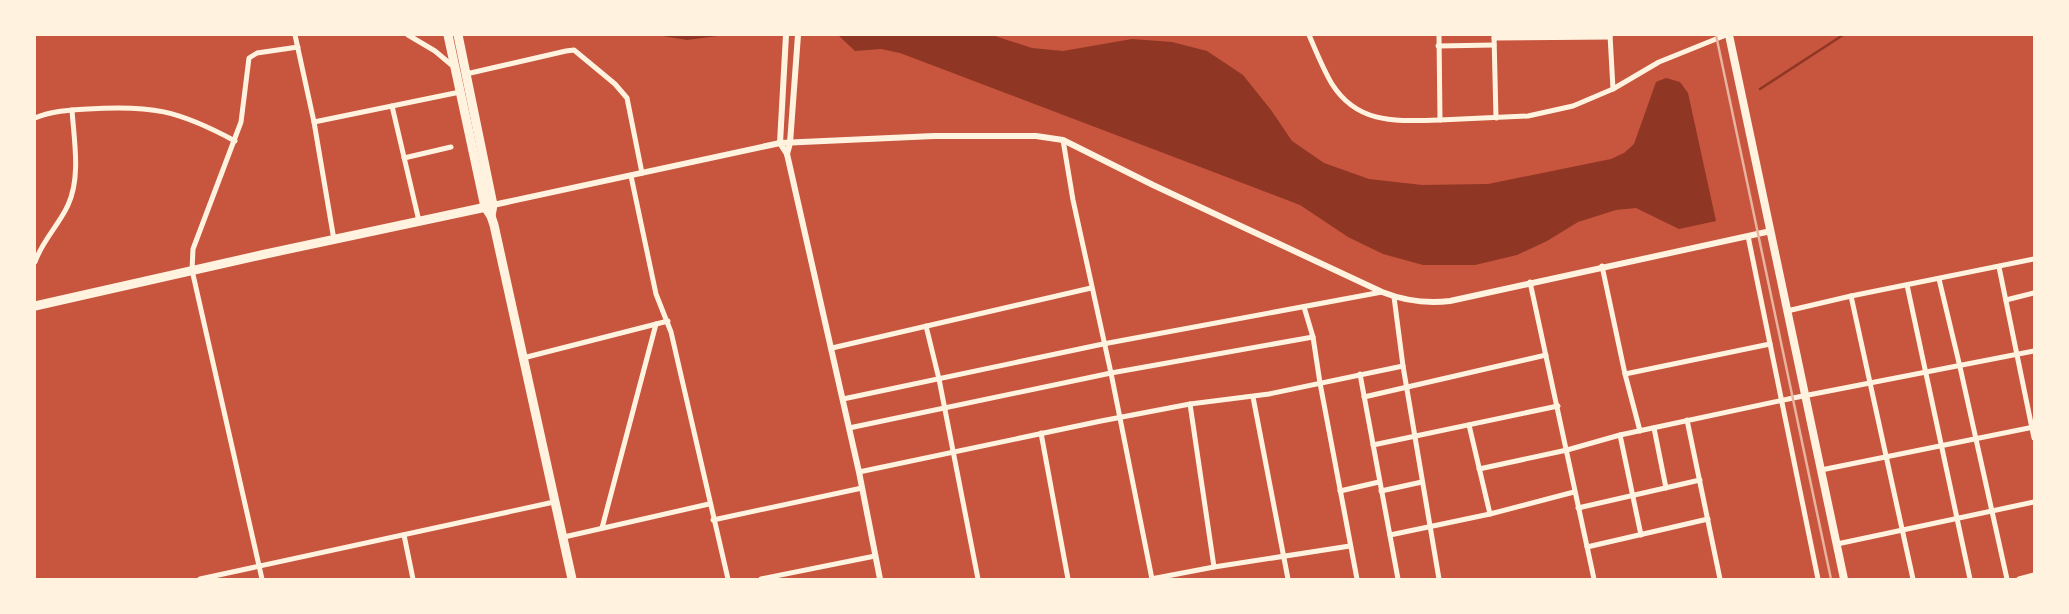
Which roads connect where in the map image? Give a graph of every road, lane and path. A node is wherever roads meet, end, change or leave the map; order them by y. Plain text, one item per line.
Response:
1 (295, 35) edge
2 (408, 35) edge
3 (448, 35) edge
4 (458, 35) edge
5 (786, 35) edge
6 (798, 35) edge
7 (1309, 35) edge
8 (1439, 35) edge
9 (1728, 35) edge
10 (1494, 36) edge
11 (1610, 36) edge
12 (1494, 45) junction
13 (1438, 46) junction
14 (298, 47) junction
15 (454, 68) junction
16 (466, 74) junction
17 (1613, 89) junction
18 (460, 92) junction
19 (392, 106) junction
20 (72, 110) junction
21 (35, 118) edge
22 (1496, 118) junction
23 (1440, 120) junction
24 (314, 122) junction
25 (1063, 140) junction
26 (234, 141) junction
27 (780, 143) junction
28 (790, 143) junction
29 (452, 147) dead end
30 (787, 154) junction
31 (404, 158) junction
32 (642, 173) junction
33 (631, 176) junction
34 (489, 206) junction
35 (419, 221) junction
36 (1771, 231) junction
37 (1748, 236) junction
38 (334, 240) junction
39 (2034, 259) edge
40 (35, 262) edge
41 (1602, 266) junction
42 (1999, 267) junction
43 (192, 270) junction
44 (1939, 279) junction
45 (1530, 282) junction
46 (1907, 285) junction
47 (1091, 288) junction
48 (1382, 292) junction
49 (2034, 293) edge
50 (1851, 296) junction
51 (1394, 297) junction
52 (2006, 300) junction
53 (35, 306) edge
54 (1304, 307) junction
55 (1787, 311) junction
56 (668, 322) junction
57 (656, 324) junction
58 (926, 326) junction
59 (1314, 337) junction
60 (1104, 344) junction
61 (1770, 344) junction
62 (832, 348) junction
63 (2034, 351) edge
64 (1546, 355) junction
65 (2018, 355) junction
66 (523, 358) junction
67 (1403, 366) junction
68 (1960, 367) junction
69 (1111, 373) junction
70 (1925, 373) junction
71 (1360, 374) junction
72 (1625, 374) junction
73 (939, 379) junction
74 (1320, 383) junction
75 (1870, 383) junction
76 (1407, 386) junction
77 (1253, 397) junction
78 (1364, 397) junction
79 (1806, 397) junction
80 (843, 399) junction
81 (1782, 401) junction
82 (1190, 404) junction
83 (1558, 406) junction
84 (945, 407) junction
85 (1120, 417) junction
86 (1687, 420) junction
87 (1469, 425) junction
88 (2033, 427) edge
89 (849, 428) junction
90 (1654, 428) junction
91 (1640, 431) junction
92 (1041, 433) junction
93 (1620, 435) junction
94 (1416, 436) junction
95 (1976, 438) junction
96 (2034, 438) edge
97 (1373, 445) junction
98 (1942, 445) junction
99 (1567, 450) junction
100 (954, 451) junction
101 (1886, 456) junction
102 (1479, 469) junction
103 (1822, 470) junction
104 (859, 472) junction
105 (1700, 480) junction
106 (1379, 482) junction
107 (1422, 482) junction
108 (862, 488) junction
109 (1666, 488) junction
110 (1340, 491) junction
111 (1381, 491) junction
112 (1574, 492) junction
113 (1632, 496) junction
114 (554, 502) junction
115 (2034, 502) edge
116 (709, 504) junction
117 (1578, 508) junction
118 (1991, 510) junction
119 (1490, 514) junction
120 (1957, 517) junction
121 (713, 520) junction
122 (1708, 520) junction
123 (1429, 527) junction
124 (602, 528) junction
125 (1902, 529) junction
126 (404, 534) junction
127 (1390, 535) junction
128 (1640, 535) junction
129 (564, 537) junction
130 (1837, 544) junction
131 (1350, 546) junction
132 (1587, 547) junction
133 (875, 556) junction
134 (1283, 556) junction
135 (260, 567) junction
136 (1214, 567) junction
137 (2034, 575) edge
138 (200, 579) edge
139 (262, 579) edge
140 (413, 579) edge
141 (572, 579) edge
142 (728, 579) edge
143 (761, 579) edge
144 (880, 579) edge
145 (978, 579) edge
146 (1068, 579) edge
147 (1151, 579) edge
148 (1288, 579) edge
149 (1357, 579) edge
150 (1398, 579) edge
151 (1439, 579) edge
152 (1594, 579) edge
153 (1720, 579) edge
154 (1818, 579) edge
155 (1844, 579) edge
156 (1913, 579) edge
157 (1970, 579) edge
158 (2006, 579) edge
159 (2019, 579) edge

1 - 14 street
2 - 15 street
3 - 15 main road
4 - 16 main road
5 - 27 street
6 - 28 street
7 - 23 street
8 - 13 street
9 - 17 street
9 - 36 main road
10 - 11 street
10 - 12 street
11 - 17 street
12 - 13 street
12 - 22 street
13 - 23 street
14 - 24 street
14 - 26 street
15 - 18 main road
16 - 32 street
16 - 34 main road
17 - 22 street
18 - 19 street
18 - 34 main road
19 - 24 street
19 - 31 street
20 - 21 street
20 - 26 street
20 - 40 street
22 - 23 street
24 - 38 street
25 - 28 street
25 - 47 street
25 - 48 street
26 - 43 street
27 - 28 street
27 - 30 street
27 - 32 street
28 - 30 street
29 - 31 street
30 - 62 street
31 - 35 street
32 - 33 street
33 - 34 street
33 - 56 street
34 - 35 main road
34 - 66 main road
35 - 38 main road
36 - 37 street
36 - 55 main road
37 - 41 street
37 - 61 street
38 - 43 main road
39 - 42 street
41 - 45 street
41 - 72 street
42 - 44 street
42 - 52 street
43 - 53 main road
43 - 135 street
44 - 46 street
44 - 68 street
45 - 51 street
45 - 64 street
46 - 50 street
46 - 70 street
47 - 58 street
47 - 60 street
48 - 51 street
48 - 54 street
49 - 52 street
50 - 55 street
50 - 75 street
51 - 67 street
52 - 65 street
54 - 59 street
54 - 60 street
55 - 79 main road
56 - 57 street
56 - 116 street
57 - 66 street
57 - 124 street
58 - 62 street
58 - 73 street
59 - 69 street
59 - 74 street
60 - 69 street
60 - 73 street
61 - 72 street
61 - 81 street
62 - 80 street
63 - 65 street
64 - 76 street
64 - 83 street
65 - 68 street
65 - 88 street
66 - 114 main road
67 - 71 street
67 - 76 street
68 - 70 street
68 - 95 street
69 - 84 street
69 - 85 street
70 - 75 street
70 - 98 street
71 - 74 street
71 - 78 street
72 - 91 street
73 - 80 street
73 - 84 street
74 - 77 street
74 - 110 street
75 - 79 street
75 - 101 street
76 - 78 street
76 - 94 street
77 - 82 street
77 - 134 street
78 - 97 street
79 - 81 street
79 - 103 main road
80 - 89 street
81 - 86 street
81 - 154 street
82 - 85 street
82 - 136 street
83 - 87 street
83 - 99 street
84 - 89 street
84 - 100 street
85 - 92 street
85 - 147 street
86 - 90 street
86 - 105 street
87 - 94 street
87 - 102 street
88 - 95 street
88 - 96 street
89 - 104 street
90 - 91 street
90 - 109 street
91 - 93 street
92 - 100 street
92 - 146 street
93 - 99 street
93 - 113 street
94 - 97 street
94 - 107 street
95 - 98 street
95 - 118 street
97 - 106 street
98 - 101 street
98 - 120 street
99 - 102 street
99 - 112 street
100 - 104 street
100 - 145 street
101 - 103 street
101 - 125 street
102 - 119 street
103 - 130 main road
104 - 108 street
105 - 109 street
105 - 122 street
106 - 110 street
106 - 111 street
107 - 111 street
107 - 123 street
108 - 121 street
108 - 133 street
109 - 113 street
110 - 131 street
111 - 127 street
112 - 117 street
112 - 119 street
113 - 117 street
113 - 128 street
114 - 126 street
114 - 129 main road
115 - 118 street
116 - 121 street
116 - 124 street
117 - 132 street
118 - 120 street
118 - 158 street
119 - 123 street
120 - 125 street
120 - 157 street
121 - 142 street
122 - 128 street
122 - 153 street
123 - 127 street
123 - 151 street
124 - 129 street
125 - 130 street
125 - 156 street
126 - 135 street
126 - 140 street
127 - 150 street
128 - 132 street
129 - 141 main road
130 - 155 main road
131 - 134 street
131 - 149 street
132 - 152 street
133 - 143 street
133 - 144 street
134 - 136 street
134 - 148 street
135 - 138 street
135 - 139 street
136 - 147 street
137 - 159 street

